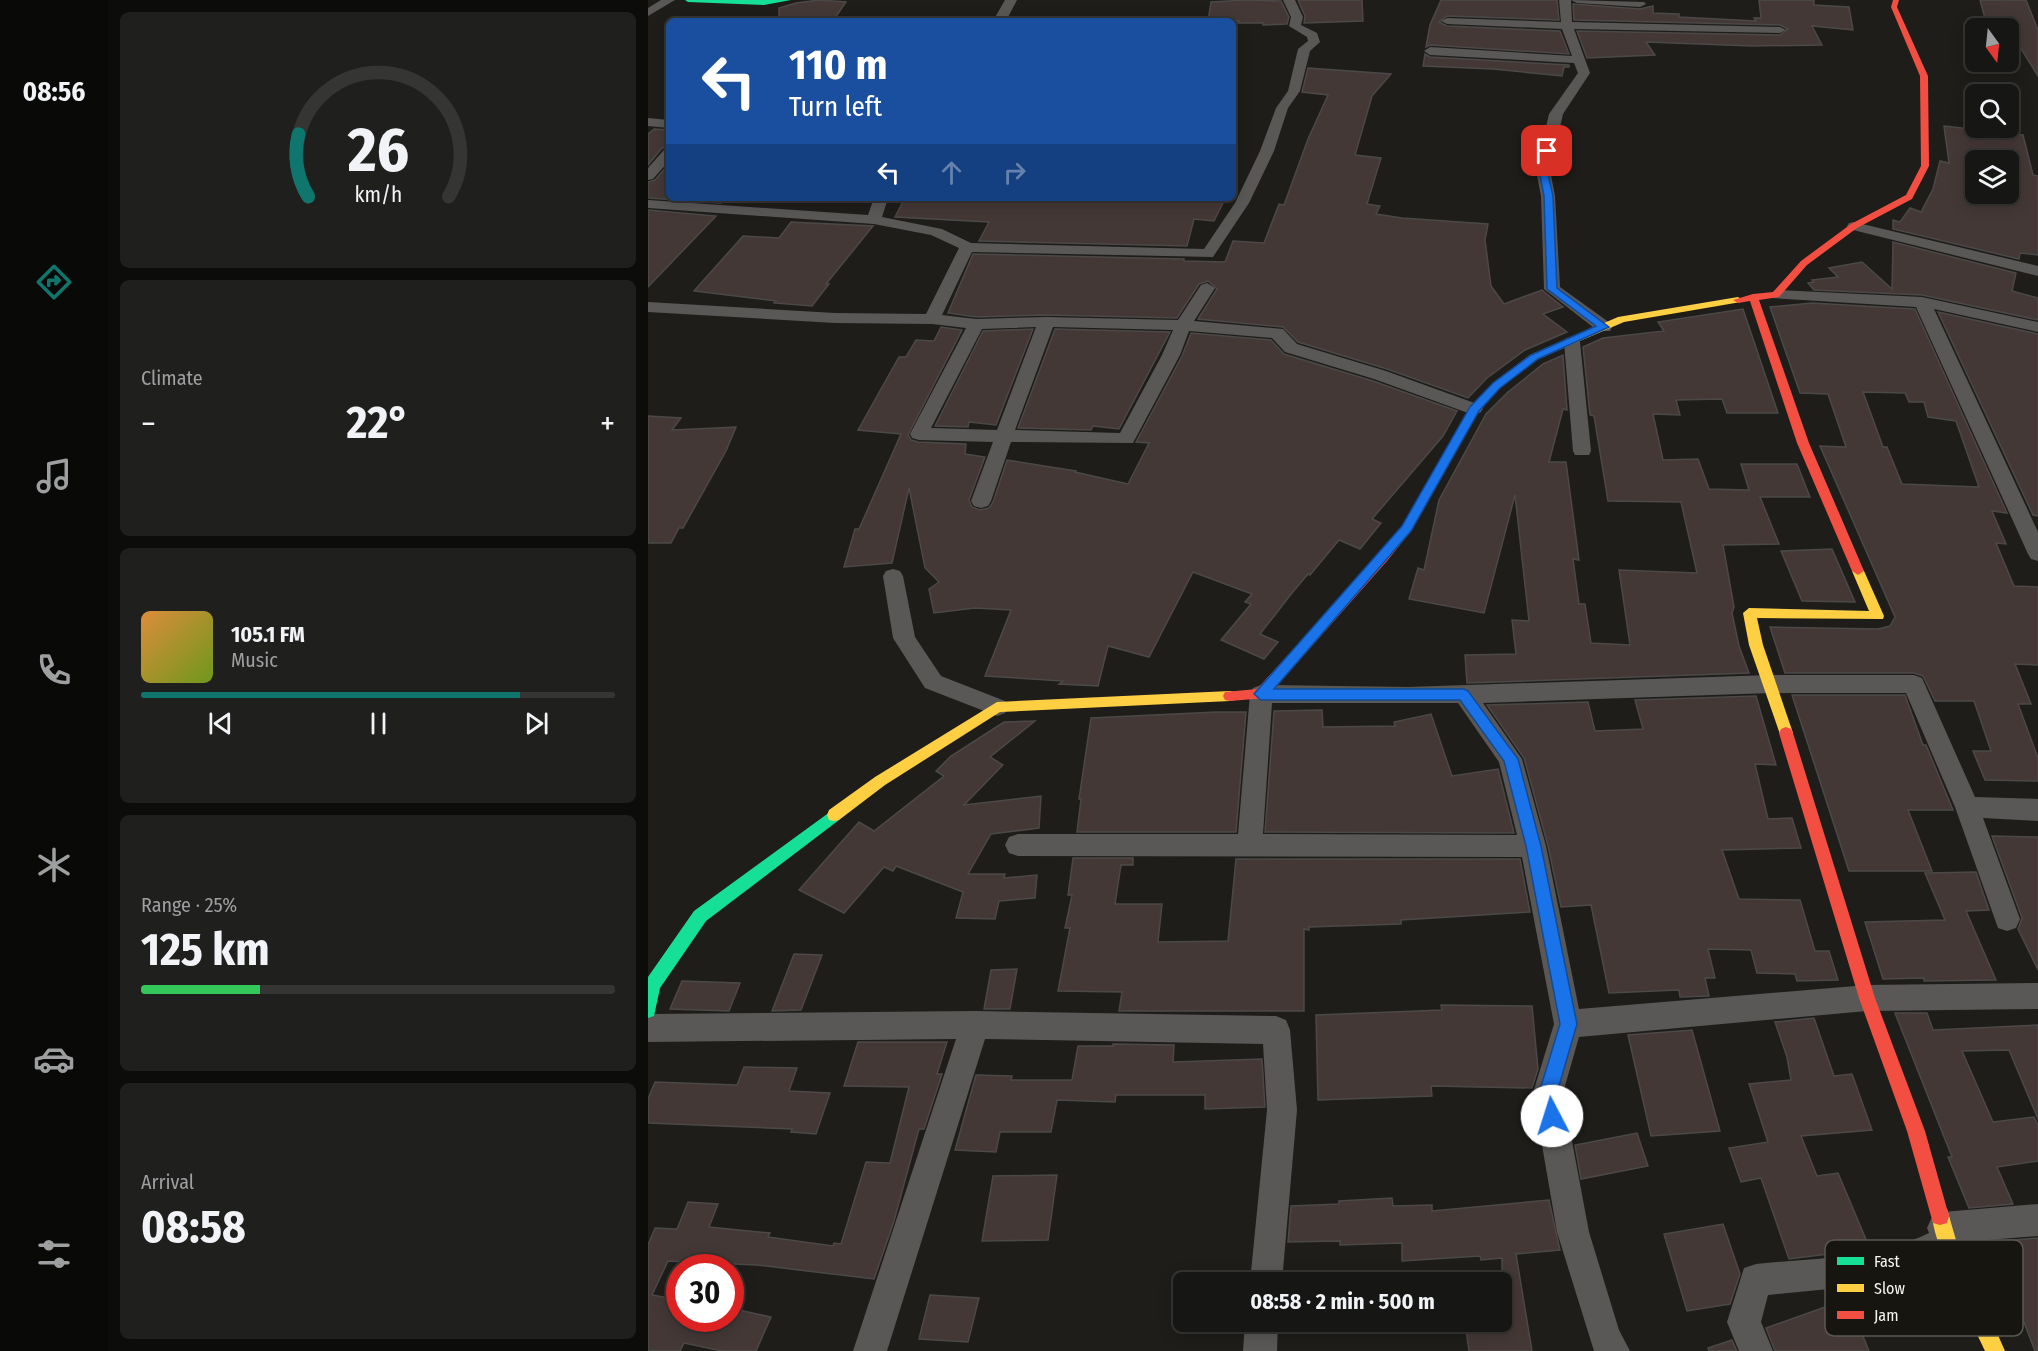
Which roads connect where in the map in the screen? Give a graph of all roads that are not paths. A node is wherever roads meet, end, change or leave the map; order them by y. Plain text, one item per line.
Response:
1 (669, 0) edge
2 (688, 0) edge
3 (788, 0) edge
4 (1011, 0) edge
5 (1289, 0) edge
6 (1565, 0) edge
7 (1577, 0) edge
8 (1896, 0) edge
9 (1640, 4) dead end
10 (648, 13) edge
11 (1003, 18) edge
12 (1447, 21) dead end
13 (1567, 27) junction
14 (1780, 30) dead end
15 (1430, 51) dead end
16 (1579, 60) junction
17 (648, 122) edge
18 (666, 124) edge
19 (666, 156) edge
20 (648, 176) edge
21 (880, 201) edge
22 (648, 204) edge
23 (874, 220) junction
24 (1854, 226) junction
25 (967, 247) junction
26 (2038, 271) edge
27 (1207, 288) dead end
28 (1776, 295) junction
29 (1753, 297) junction
30 (1922, 302) junction
31 (648, 307) edge
32 (932, 319) junction
33 (1047, 322) junction
34 (976, 324) junction
35 (1183, 324) junction
36 (1604, 327) junction
37 (2038, 327) edge
38 (1572, 342) junction
39 (1474, 409) junction
40 (1002, 437) junction
41 (1582, 451) dead end
42 (981, 501) dead end
43 (2038, 552) edge
44 (893, 576) dead end
45 (1771, 684) junction
46 (1261, 694) junction
47 (1464, 694) junction
48 (997, 707) junction
49 (1967, 807) junction
50 (2038, 810) edge
51 (1018, 845) dead end
52 (1533, 846) junction
53 (1250, 847) junction
54 (2007, 919) dead end
55 (2038, 996) edge
56 (1867, 998) junction
57 (648, 1010) edge
58 (1568, 1024) junction
59 (975, 1025) junction
60 (648, 1028) edge
61 (2038, 1220) edge
62 (1945, 1235) junction
63 (1938, 1240) edge
64 (1947, 1240) edge
65 (1267, 1272) edge
66 (1825, 1273) edge
67 (1261, 1332) edge
68 (1989, 1336) edge
69 (870, 1351) edge
70 (1260, 1351) edge
71 (1612, 1351) edge
72 (1756, 1351) edge
73 (1995, 1351) edge

1 - 10 street
2 - 3 street
4 - 11 street
5 - 25 street
6 - 13 street
7 - 9 street
8 - 24 street
12 - 13 street
13 - 14 street
13 - 16 street
15 - 16 street
16 - 36 street
17 - 18 street
19 - 20 street
21 - 23 street
22 - 23 street
23 - 25 street
24 - 26 street
24 - 28 street
25 - 32 street
27 - 35 street
28 - 29 street
28 - 30 street
29 - 36 street
29 - 45 street
30 - 37 street
30 - 43 street
31 - 32 street
32 - 34 street
33 - 34 street
33 - 35 street
33 - 40 street
34 - 40 street
35 - 39 street
35 - 40 street
36 - 38 street
38 - 39 street
38 - 41 street
39 - 46 street
40 - 42 street
44 - 48 street
45 - 47 street
45 - 49 street
45 - 56 street
46 - 47 street
46 - 48 street
46 - 53 street
47 - 52 street
48 - 57 street
49 - 50 street
49 - 54 street
51 - 53 street
52 - 53 street
52 - 58 street
55 - 56 street
56 - 58 street
56 - 62 street
58 - 71 street
59 - 60 street
59 - 65 street
59 - 69 street
61 - 62 street
62 - 63 street
62 - 64 street
66 - 72 street
67 - 70 street
68 - 73 street

